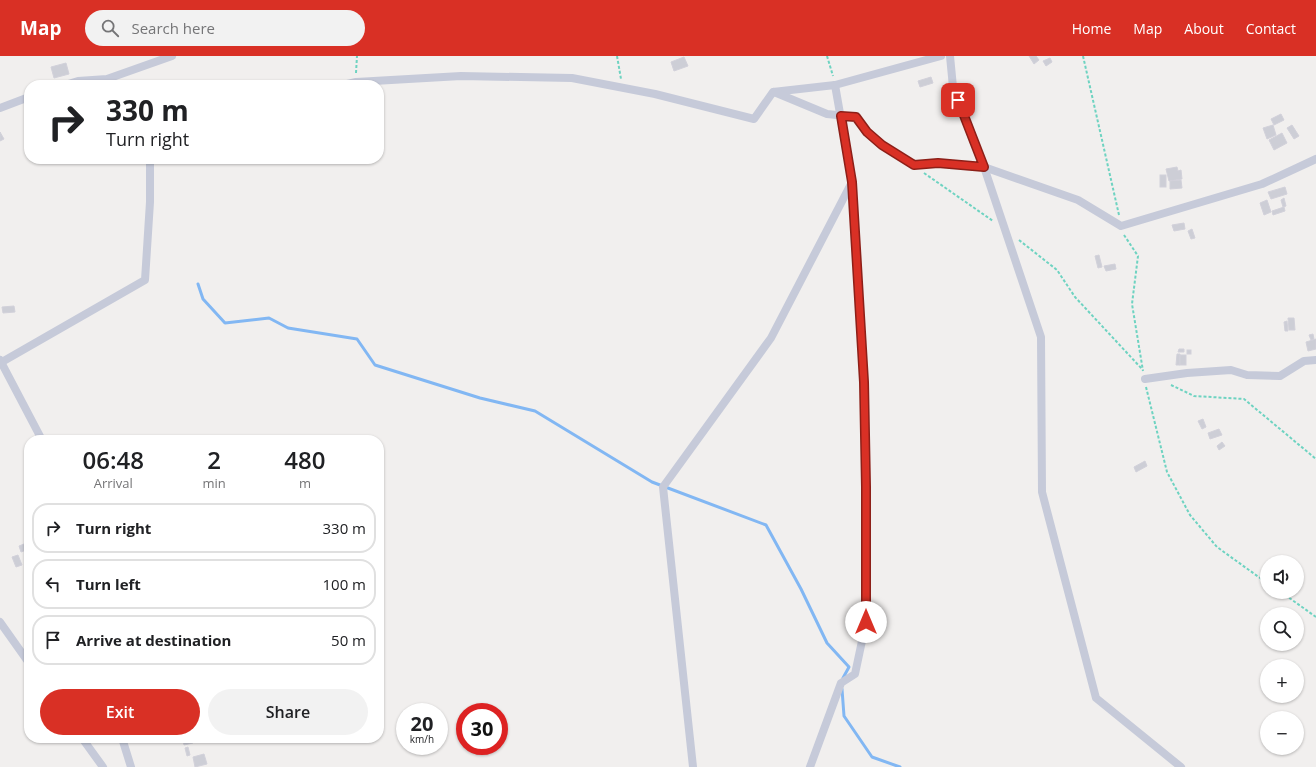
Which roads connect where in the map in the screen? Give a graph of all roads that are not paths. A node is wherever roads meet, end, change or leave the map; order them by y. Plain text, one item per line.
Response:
1 (172, 56) edge
2 (941, 56) edge
3 (950, 56) edge
4 (97, 80) edge
5 (384, 80) edge
6 (835, 85) junction
7 (773, 92) junction
8 (24, 99) edge
9 (0, 108) edge
10 (841, 116) junction
11 (1316, 159) edge
12 (150, 164) edge
13 (984, 167) junction
14 (852, 182) junction
15 (1316, 360) edge
16 (0, 362) edge
17 (1145, 379) road end
18 (39, 435) edge
19 (0, 622) edge
20 (24, 656) edge
21 (86, 743) edge
22 (124, 743) edge
23 (103, 767) edge
24 (131, 767) edge
25 (693, 767) edge
26 (810, 767) edge
27 (1181, 767) edge

1 - 4 street
2 - 6 street
3 - 13 street
5 - 7 street
6 - 7 street
6 - 10 street
7 - 10 street
8 - 9 street
10 - 13 street
10 - 14 street
11 - 13 street
12 - 16 street
13 - 27 street
14 - 25 street
14 - 26 street
15 - 17 street
16 - 18 street
19 - 20 street
21 - 23 street
22 - 24 street

